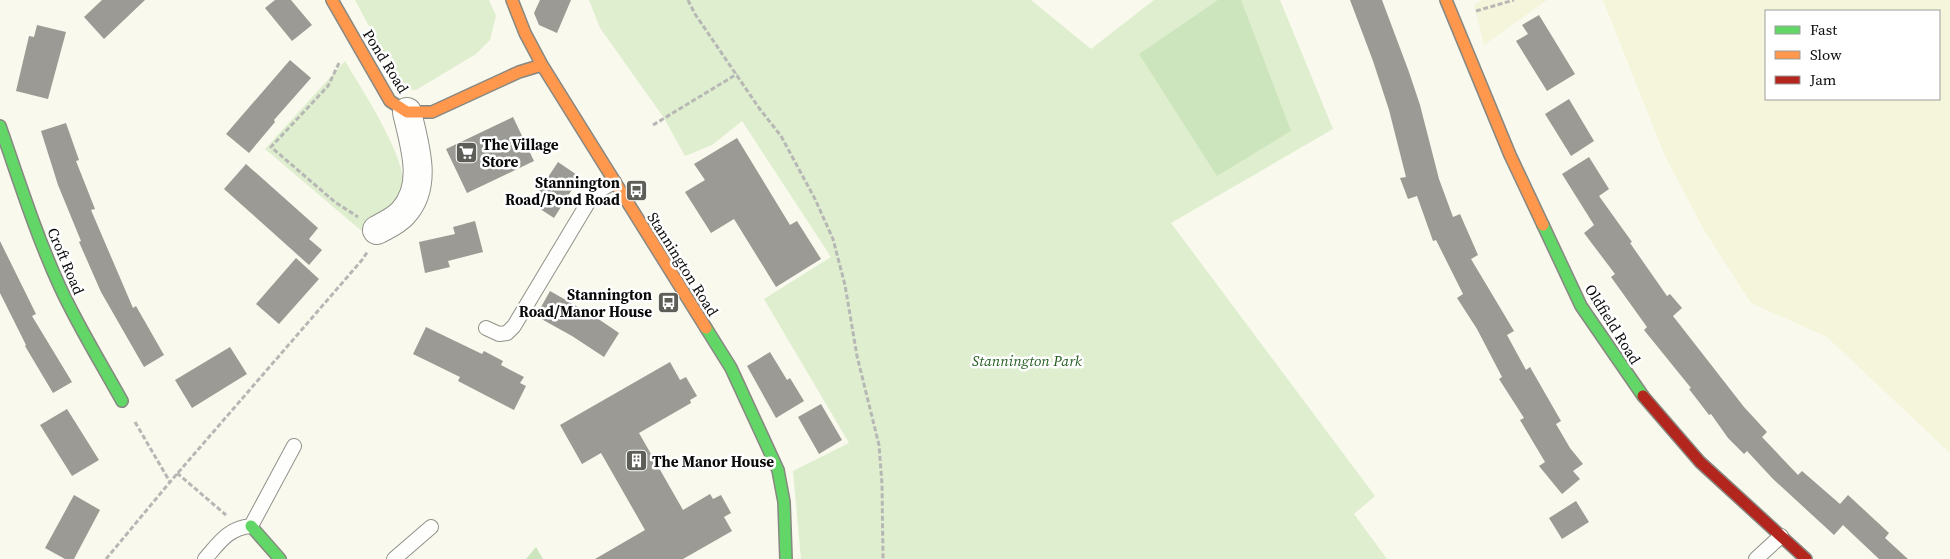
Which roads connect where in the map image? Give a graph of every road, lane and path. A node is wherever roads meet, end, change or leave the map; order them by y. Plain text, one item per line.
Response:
1 (332, 0) edge
2 (512, 0) edge
3 (688, 0) edge
4 (1446, 0) edge
5 (1514, 0) edge
6 (1454, 18) junction
7 (359, 48) junction
8 (542, 65) junction
9 (737, 74) junction
10 (407, 112) junction
11 (653, 125) dead end
12 (0, 126) edge
13 (614, 182) junction
14 (377, 230) junction
15 (486, 328) dead end
16 (122, 401) joint
17 (294, 446) dead end
18 (177, 473) junction
19 (170, 482) junction
20 (245, 527) junction
21 (431, 527) dead end
22 (1781, 536) junction
23 (106, 559) edge
24 (205, 559) edge
25 (280, 559) edge
26 (394, 559) edge
27 (786, 559) edge
28 (883, 559) edge
29 (1756, 559) edge
30 (1806, 559) edge

1 - 7 street, Pond Road
2 - 8 street, Stannington Road
3 - 9 path
4 - 6 street, Oldfield Road
5 - 6 path
6 - 22 street, Oldfield Road
7 - 10 street, Pond Road
7 - 14 path
8 - 10 street, Pond Road
8 - 13 street, Stannington Road
9 - 11 path
9 - 28 path
10 - 14 street
12 - 16 street, Croft Road
13 - 15 lane
13 - 27 street, Stannington Road
14 - 18 path
16 - 19 path
17 - 20 lane
18 - 19 path
18 - 20 path
19 - 23 path
20 - 24 lane
20 - 25 street
21 - 26 lane
22 - 29 lane
22 - 30 street, Oldfield Road

